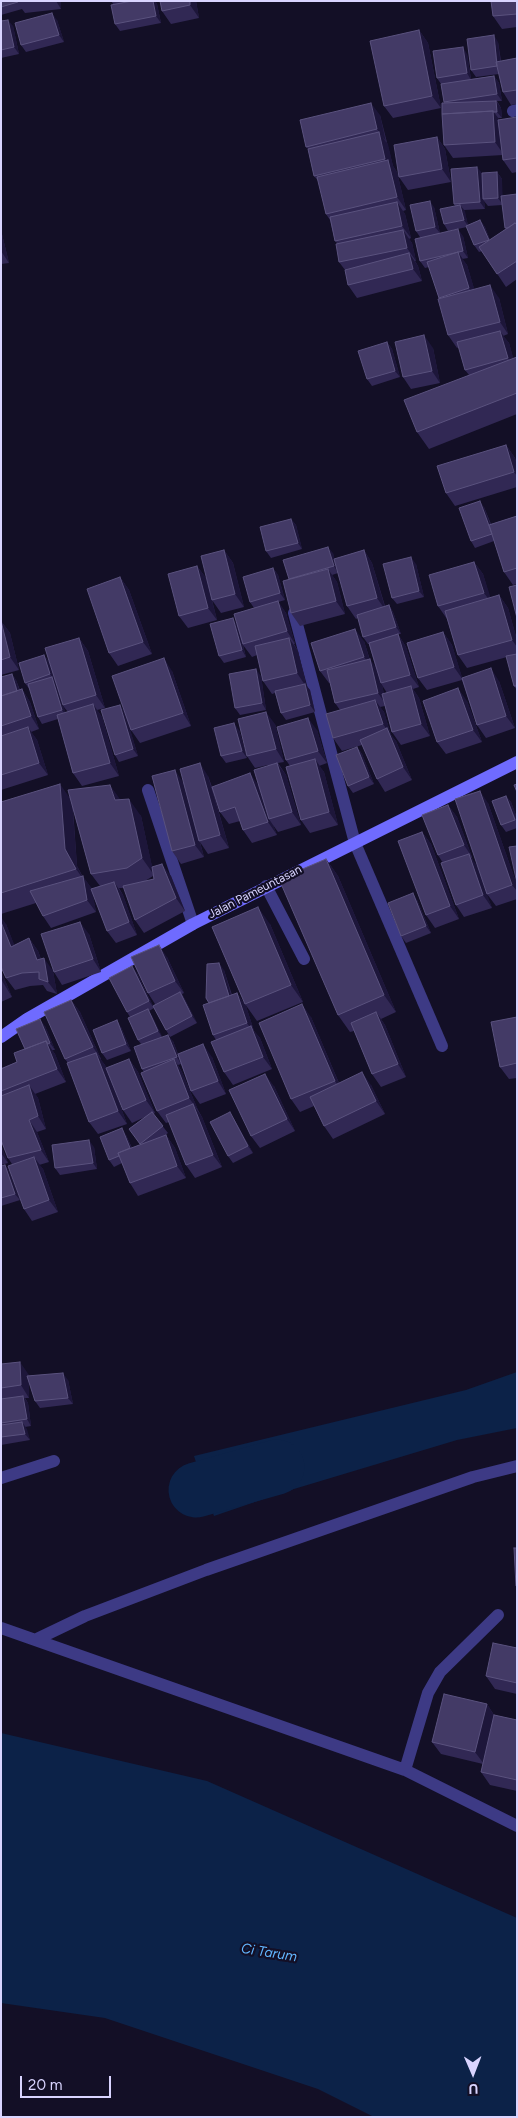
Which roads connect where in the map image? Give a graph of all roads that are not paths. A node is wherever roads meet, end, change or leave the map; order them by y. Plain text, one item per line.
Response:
1 (294, 613) edge
2 (517, 762) edge
3 (148, 790) dead end
4 (355, 843) junction
5 (266, 886) junction
6 (193, 924) junction
7 (304, 959) edge
8 (1, 1037) edge
9 (442, 1046) dead end
10 (54, 1462) dead end
11 (517, 1466) edge
12 (1, 1478) edge
13 (498, 1615) dead end
14 (1, 1628) edge
15 (37, 1639) junction
16 (405, 1770) junction
17 (517, 1826) edge

1 - 4 street
2 - 4 street, Jalan Pameuntasan
3 - 6 street
4 - 5 street, Jalan Pameuntasan
4 - 9 street
5 - 6 street, Jalan Pameuntasan
5 - 7 street
6 - 8 street, Jalan Pameuntasan
10 - 12 street
11 - 15 street
13 - 16 street
14 - 15 street
15 - 16 street
16 - 17 street

